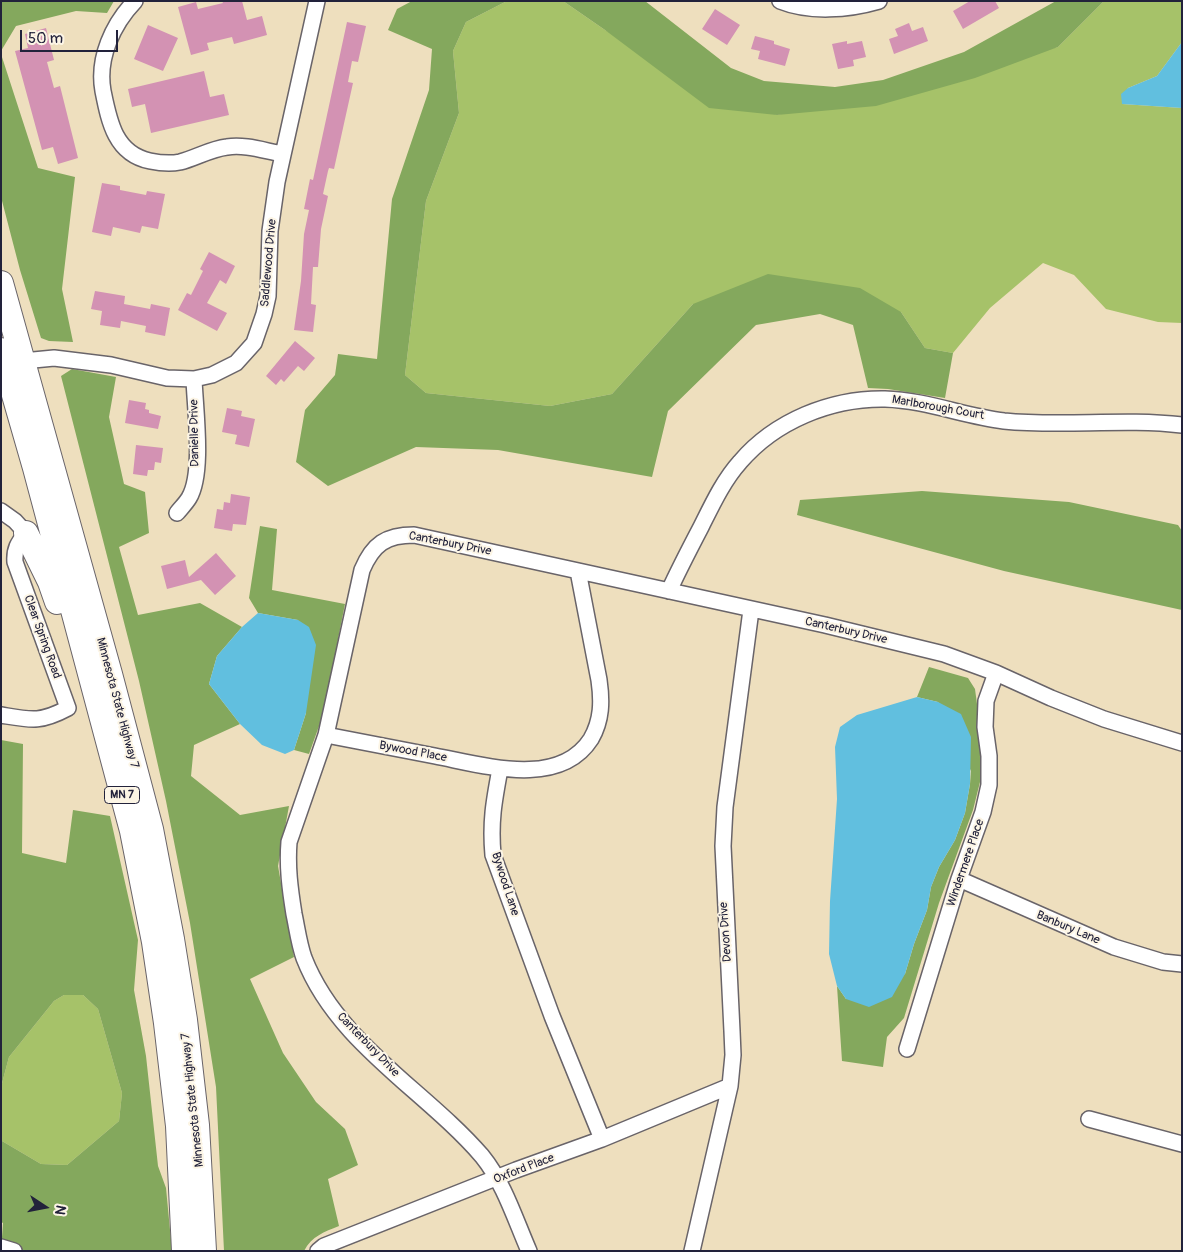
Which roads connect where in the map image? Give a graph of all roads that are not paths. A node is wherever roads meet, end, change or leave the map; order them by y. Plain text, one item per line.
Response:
1 (135, 1) edge
2 (317, 1) edge
3 (780, 1) edge
4 (879, 1) edge
5 (283, 154) junction
6 (1, 283) edge
7 (1, 350) edge
8 (23, 361) junction
9 (194, 379) junction
10 (1182, 426) edge
11 (1, 511) edge
12 (177, 513) dead end
13 (26, 533) junction
14 (578, 571) junction
15 (669, 591) junction
16 (751, 610) junction
17 (996, 673) junction
18 (91, 679) junction
19 (1, 715) edge
20 (326, 735) junction
21 (1182, 743) edge
22 (500, 768) junction
23 (959, 879) junction
24 (1182, 964) edge
25 (908, 1049) dead end
26 (730, 1086) junction
27 (1090, 1119) dead end
28 (602, 1139) junction
29 (1182, 1144) edge
30 (497, 1179) junction
31 (1, 1247) edge
32 (14, 1251) edge
33 (184, 1251) edge
34 (204, 1251) edge
35 (318, 1251) edge
36 (529, 1251) edge
37 (692, 1251) edge

1 - 5 street
2 - 5 street, Saddlewood Drive
3 - 4 street
5 - 9 street, Saddlewood Drive
6 - 8 main road, Minnesota State Highway 7 / MN 7
7 - 18 main road, Minnesota State Highway 7 / MN 7
8 - 9 street, Saddlewood Drive
8 - 34 main road, Minnesota State Highway 7 / MN 7
9 - 12 street, Danielle Drive
10 - 15 street, Marlborough Court
11 - 13 street
13 - 18 main road
13 - 19 street, Clear Spring Road
14 - 15 street, Canterbury Drive
14 - 20 street, Canterbury Drive
14 - 22 street
15 - 16 street, Canterbury Drive
16 - 17 street, Canterbury Drive
16 - 26 street, Devon Drive
17 - 21 street, Canterbury Drive
17 - 23 street, Windermere Place
18 - 33 main road, Minnesota State Highway 7 / MN 7
20 - 22 street, Bywood Place
20 - 30 street, Canterbury Drive
22 - 28 street, Bywood Lane
23 - 24 street, Banbury Lane
23 - 25 street, Windermere Place
26 - 28 street, Oxford Place
26 - 37 street, Devon Drive
27 - 29 street
28 - 30 street, Oxford Place
30 - 35 street, Oxford Place
30 - 36 street, Canterbury Drive
31 - 32 street

